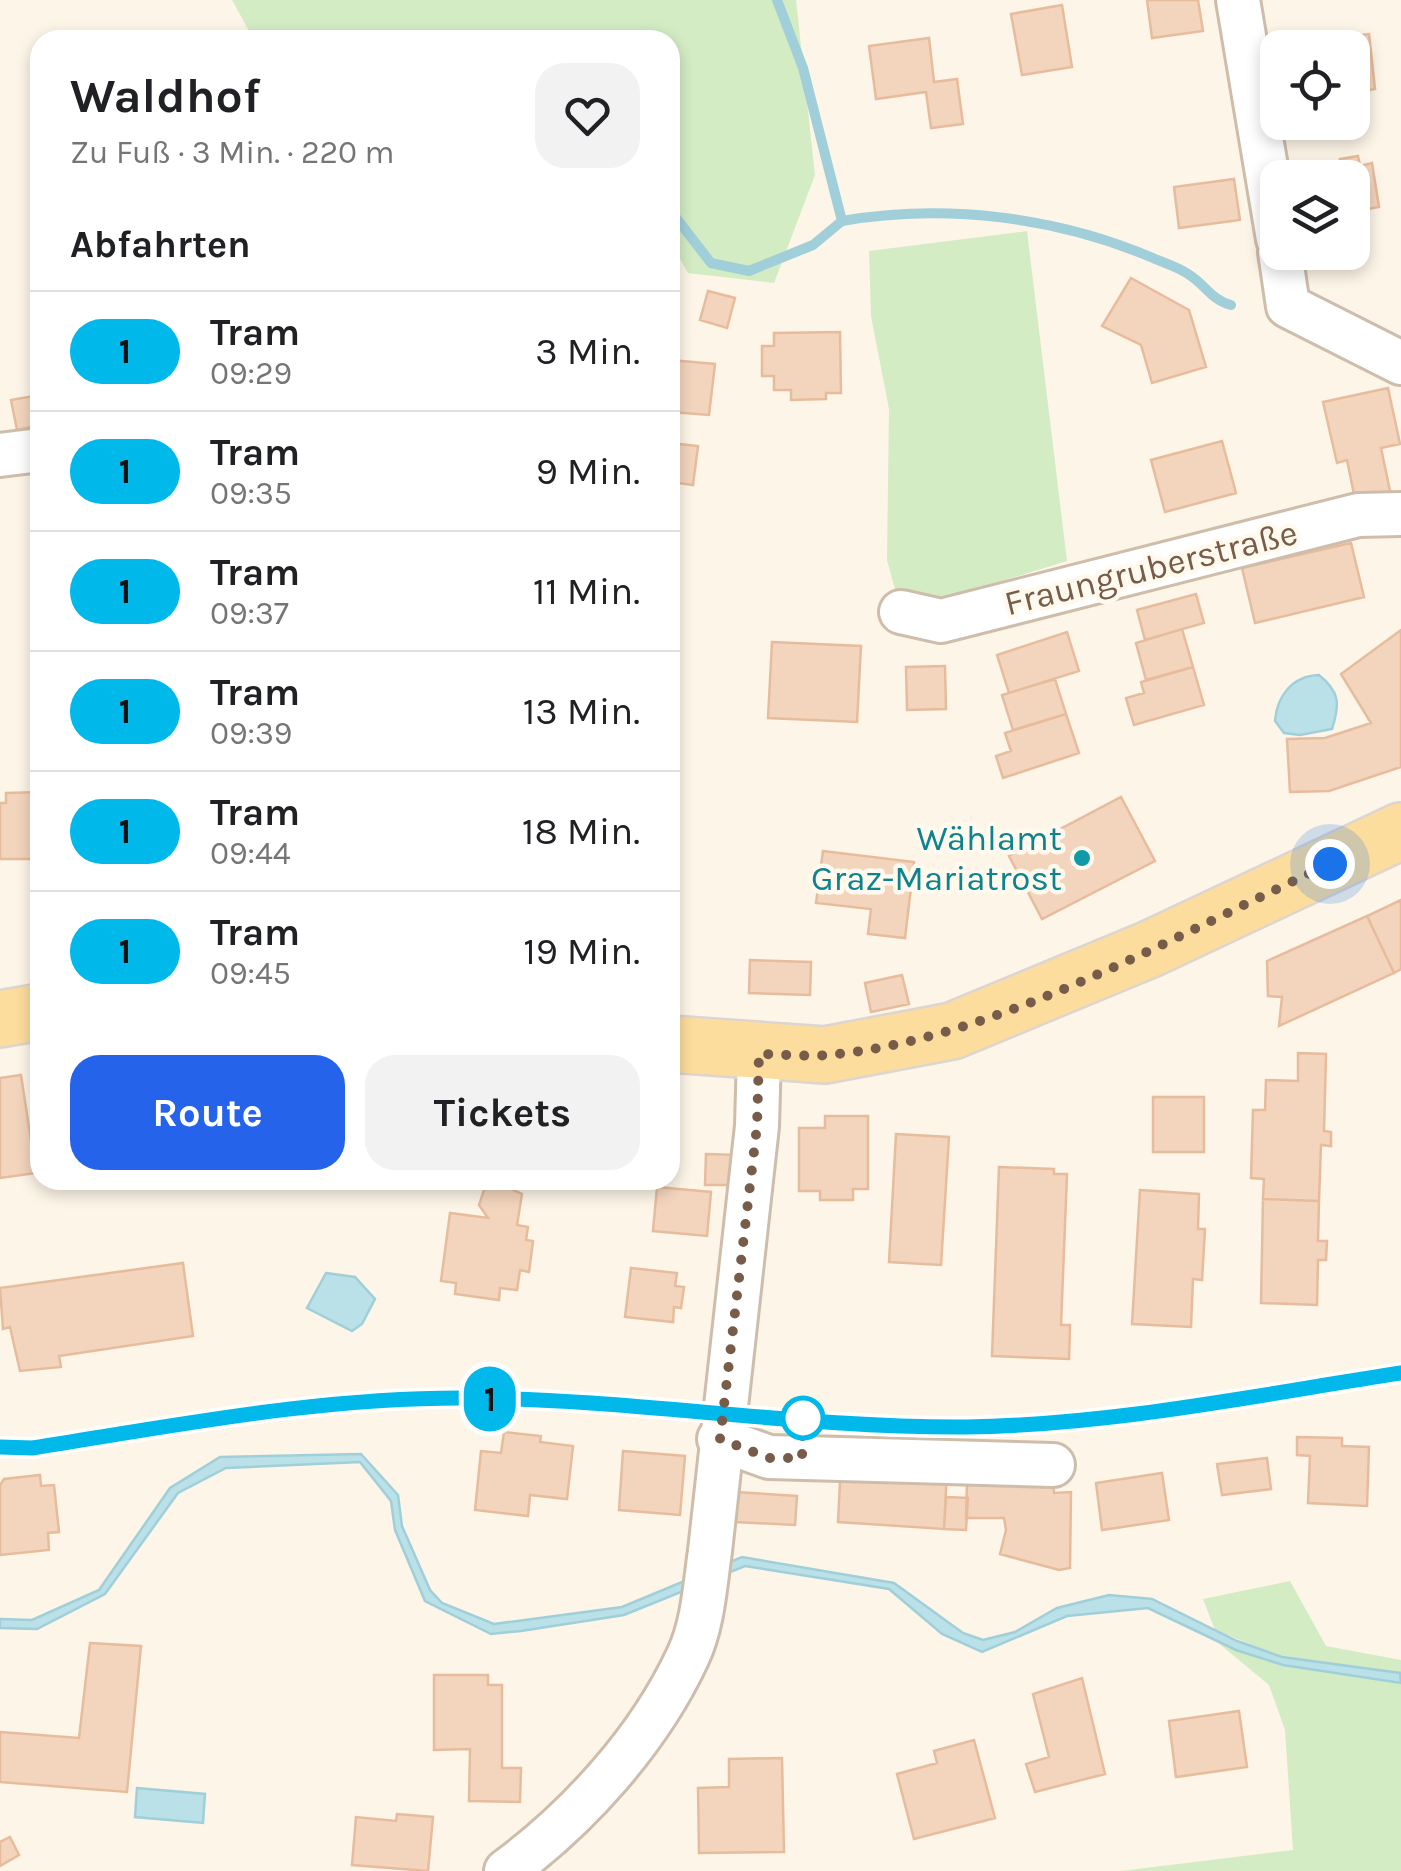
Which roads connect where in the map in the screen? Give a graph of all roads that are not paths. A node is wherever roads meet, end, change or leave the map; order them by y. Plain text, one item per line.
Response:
1 (1238, 0) edge
2 (1265, 160) edge
3 (1283, 270) edge
4 (1401, 363) edge
5 (30, 451) edge
6 (0, 455) edge
7 (1401, 514) edge
8 (901, 612) dead end
9 (1401, 830) edge
10 (30, 1014) edge
11 (0, 1019) edge
12 (680, 1045) edge
13 (759, 1054) junction
14 (720, 1439) junction
15 (1053, 1465) dead end
16 (506, 1871) edge

1 - 2 street
3 - 4 street
5 - 6 street
7 - 8 street, Fraungruberstraße
9 - 13 main road
10 - 11 main road
12 - 13 main road
13 - 14 street
14 - 15 street
14 - 16 street

